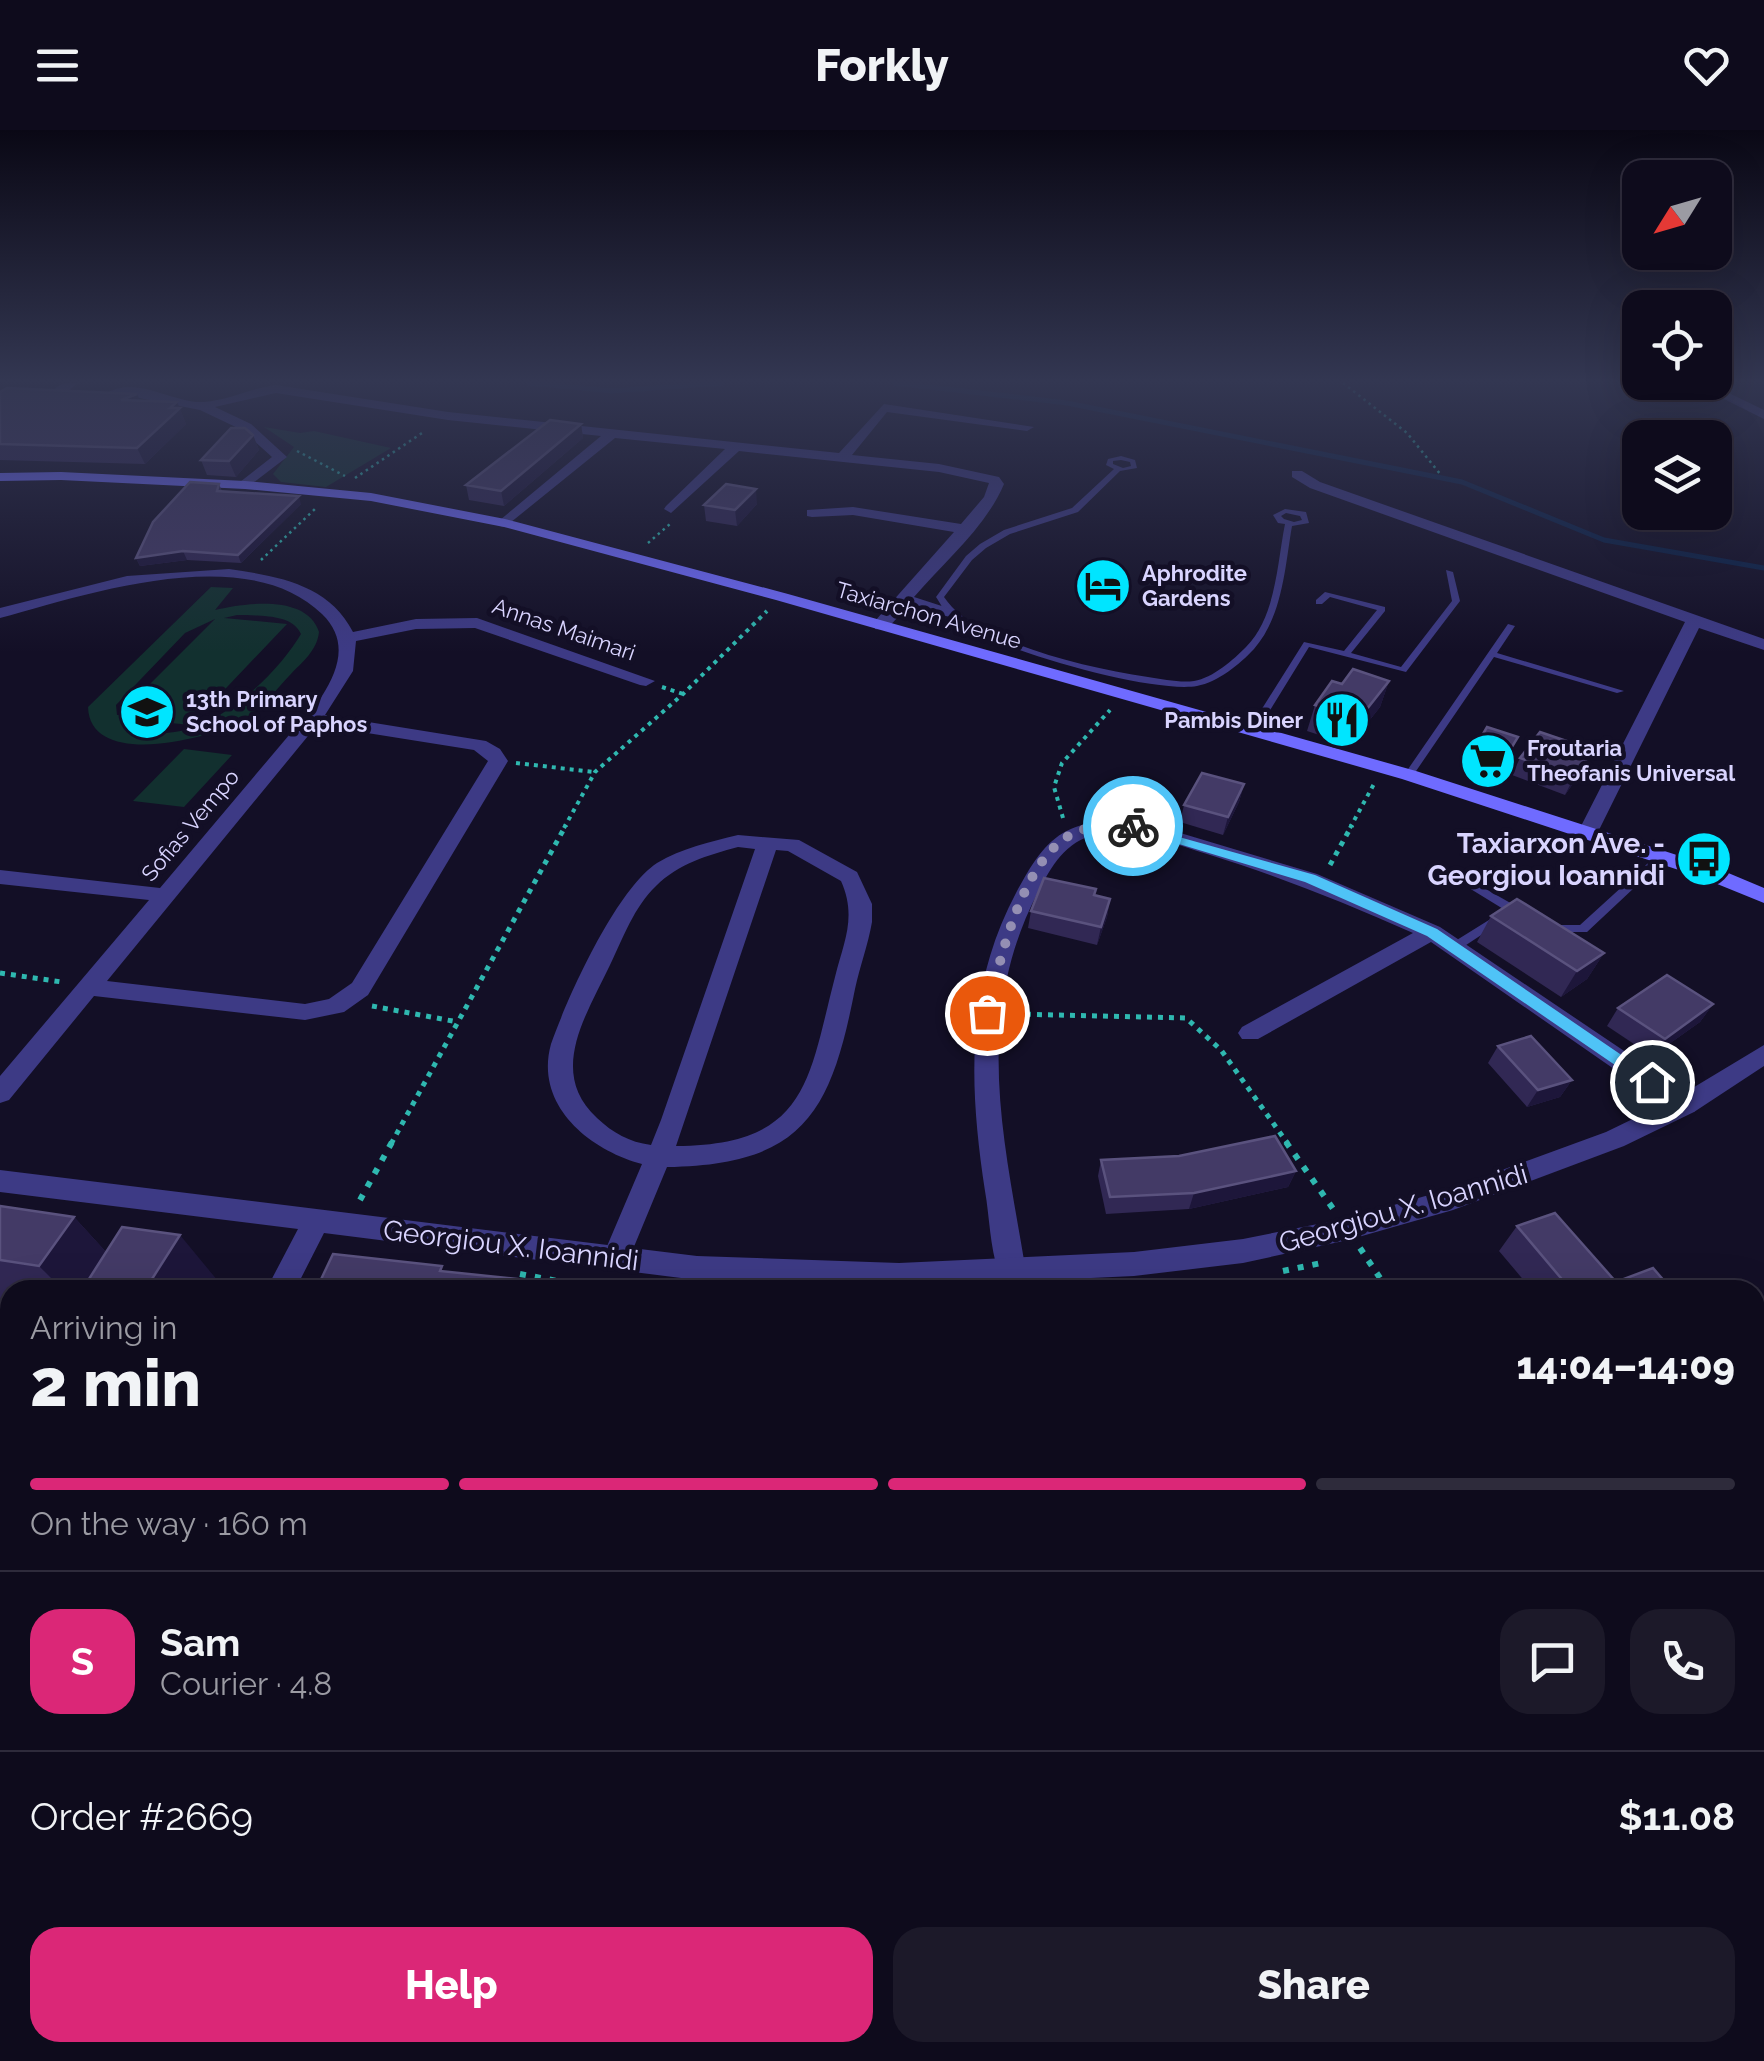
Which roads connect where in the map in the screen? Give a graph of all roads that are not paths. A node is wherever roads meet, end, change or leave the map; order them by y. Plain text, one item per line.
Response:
1 (260, 473) edge
2 (564, 473) edge
3 (708, 473) edge
4 (962, 473) edge
5 (1114, 473) edge
6 (0, 474) edge
7 (1297, 474) dead end
8 (245, 485) junction
9 (671, 508) road end
10 (812, 512) dead end
11 (505, 523) junction
12 (1289, 524) dead end
13 (966, 528) junction
14 (1449, 572) dead end
15 (906, 600) junction
16 (1320, 602) dead end
17 (0, 614) edge
18 (948, 614) junction
19 (1695, 619) junction
20 (881, 625) junction
21 (1510, 626) dead end
22 (348, 638) junction
23 (1764, 645) edge
24 (1346, 654) junction
25 (1492, 654) junction
26 (646, 681) dead end
27 (1620, 691) dead end
28 (313, 719) junction
29 (1253, 731) junction
30 (1409, 774) junction
31 (1588, 832) junction
32 (768, 842) junction
33 (1662, 856) junction
34 (1447, 870) dead end
35 (0, 878) edge
36 (163, 895) junction
37 (1764, 896) edge
38 (1512, 909) junction
39 (1526, 917) edge
40 (1541, 926) edge
41 (1432, 932) junction
42 (1456, 946) junction
43 (90, 987) junction
44 (1250, 1034) dead end
45 (1764, 1054) edge
46 (0, 1093) edge
47 (1685, 1105) junction
48 (657, 1159) junction
49 (0, 1181) edge
50 (316, 1222) junction
51 (616, 1258) junction
52 (1012, 1272) junction
53 (285, 1280) edge
54 (780, 1280) edge
55 (838, 1280) edge

1 - 8 street
2 - 11 street
3 - 9 street
4 - 13 street
5 - 18 lane
6 - 8 main road, Taxiarchon Avenue
7 - 19 street
8 - 11 main road, Taxiarchon Avenue
10 - 13 street
11 - 20 main road, Taxiarchon Avenue
12 - 18 lane
13 - 15 street
14 - 24 lane
15 - 18 street
15 - 20 street
16 - 24 lane
17 - 22 street
19 - 23 street
19 - 31 street
20 - 29 main road, Taxiarchon Avenue
21 - 25 lane
22 - 26 street, Annas Maimari
22 - 28 street, Sofias Vempo
24 - 29 lane
25 - 27 lane
25 - 30 lane
28 - 36 street, Sofias Vempo
28 - 43 street
29 - 30 main road, Taxiarchon Avenue
30 - 31 main road, Taxiarchon Avenue
31 - 33 main road, Taxiarchon Avenue
32 - 48 street
32 - 48 street
32 - 48 street
33 - 37 main road, Taxiarchon Avenue
33 - 40 lane
34 - 38 lane
35 - 36 street
36 - 43 street, Sofias Vempo
38 - 39 lane
38 - 42 lane
41 - 42 street
41 - 44 street
41 - 52 street
42 - 47 street
43 - 46 street, Sofias Vempo
45 - 47 street, Georgiou X. Ioannidi
47 - 52 street, Georgiou X. Ioannidi
48 - 51 street
49 - 50 street, Georgiou X. Ioannidi
50 - 51 street, Georgiou X. Ioannidi
50 - 53 street
51 - 54 street, Georgiou X. Ioannidi
52 - 55 street, Georgiou X. Ioannidi

